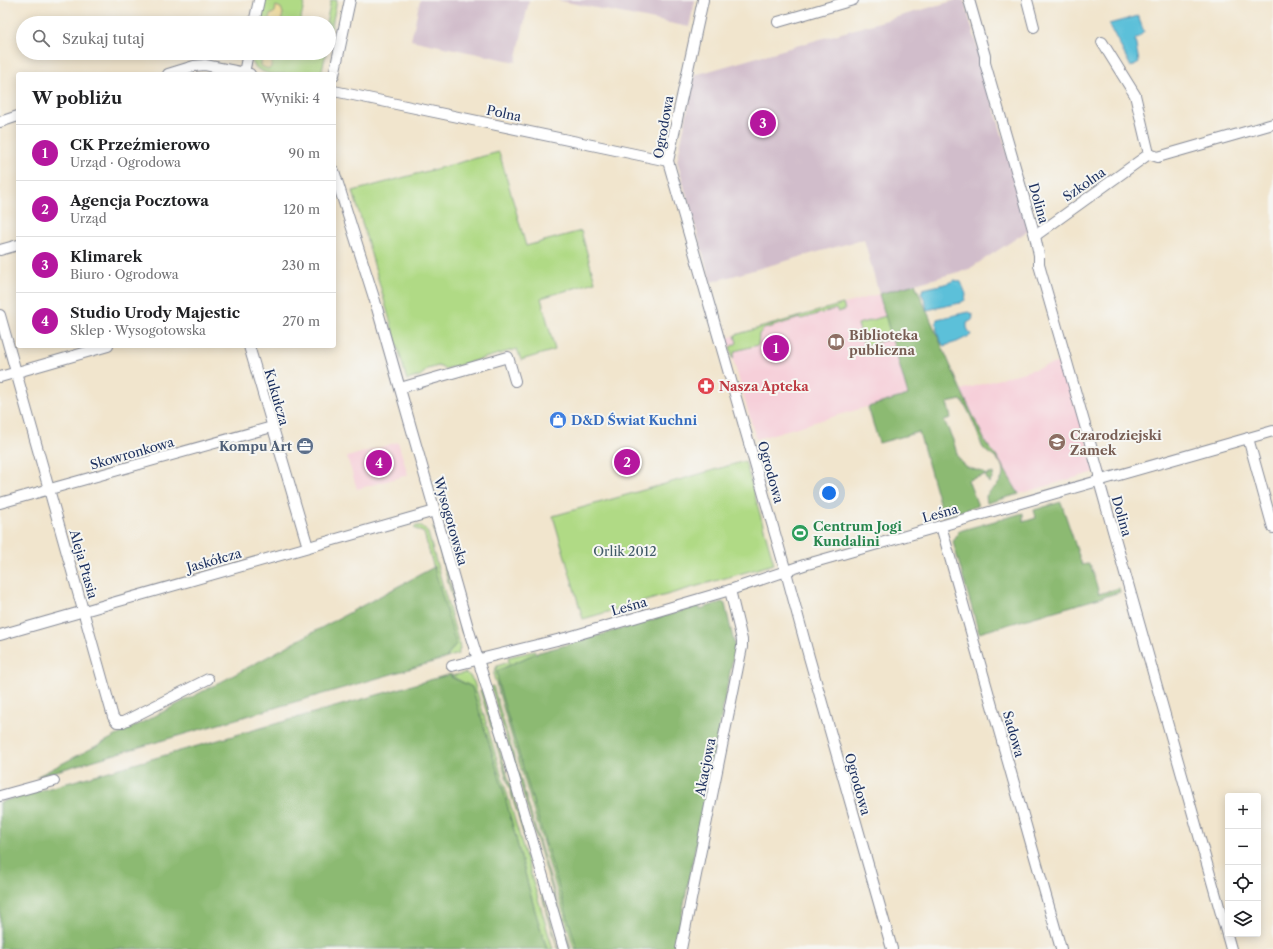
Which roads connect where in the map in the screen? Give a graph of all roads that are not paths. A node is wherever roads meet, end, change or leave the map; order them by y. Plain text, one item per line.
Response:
1 (259, 0) edge
2 (350, 0) edge
3 (703, 0) edge
4 (853, 0) edge
5 (969, 0) edge
6 (1027, 0) edge
7 (256, 16) edge
8 (778, 22) dead end
9 (1034, 27) dead end
10 (1102, 42) dead end
11 (248, 60) edge
12 (177, 72) edge
13 (242, 72) edge
14 (247, 72) edge
15 (335, 72) edge
16 (336, 91) edge
17 (16, 117) edge
18 (0, 122) edge
19 (1273, 124) edge
20 (1149, 154) junction
21 (668, 161) junction
22 (336, 177) edge
23 (1035, 236) junction
24 (16, 246) edge
25 (0, 250) edge
26 (0, 315) edge
27 (101, 348) edge
28 (250, 348) edge
29 (17, 372) junction
30 (0, 377) edge
31 (515, 381) dead end
32 (400, 388) junction
33 (272, 427) junction
34 (1273, 431) edge
35 (1248, 438) junction
36 (1099, 481) junction
37 (49, 489) junction
38 (0, 504) edge
39 (435, 511) junction
40 (941, 526) junction
41 (1273, 528) edge
42 (308, 547) junction
43 (786, 572) junction
44 (730, 590) junction
45 (84, 611) junction
46 (0, 635) edge
47 (478, 660) junction
48 (452, 666) dead end
49 (208, 679) dead end
50 (54, 781) dead end
51 (0, 796) edge
52 (564, 949) edge
53 (681, 949) edge
54 (892, 949) edge
55 (1062, 949) edge
56 (1231, 949) edge

1 - 7 street
2 - 15 street
3 - 21 street, Ogrodowa
4 - 8 street
5 - 23 street, Dolina
6 - 9 street
10 - 20 street
11 - 14 street
12 - 13 street
16 - 21 street, Polna
17 - 18 street
19 - 20 street
20 - 23 street, Szkolna
21 - 43 street, Ogrodowa
22 - 32 street, Wysogotowska
23 - 36 street, Dolina
24 - 25 street
26 - 29 street, Aleja Ptasia
27 - 29 street
28 - 33 street, Kukułcza
29 - 30 street
29 - 37 street, Aleja Ptasia
31 - 32 street
32 - 39 street, Wysogotowska
33 - 37 street, Skowronkowa
33 - 42 street, Kukułcza
34 - 35 street, Leśna
35 - 36 street, Leśna
35 - 41 street
36 - 40 street, Leśna
36 - 56 street, Dolina
37 - 38 street, Skowronkowa
37 - 45 street, Aleja Ptasia
39 - 42 street, Jaskółcza
39 - 47 street, Wysogotowska
40 - 43 street, Leśna
40 - 55 street, Sadowa
42 - 45 street, Jaskółcza
43 - 44 street, Leśna
43 - 54 street, Ogrodowa
44 - 47 street, Leśna
44 - 53 street, Akacjowa
45 - 46 street, Jaskółcza
45 - 49 street, Aleja Ptasia
47 - 48 street, Leśna
47 - 52 street, Wysogotowska
50 - 51 street

